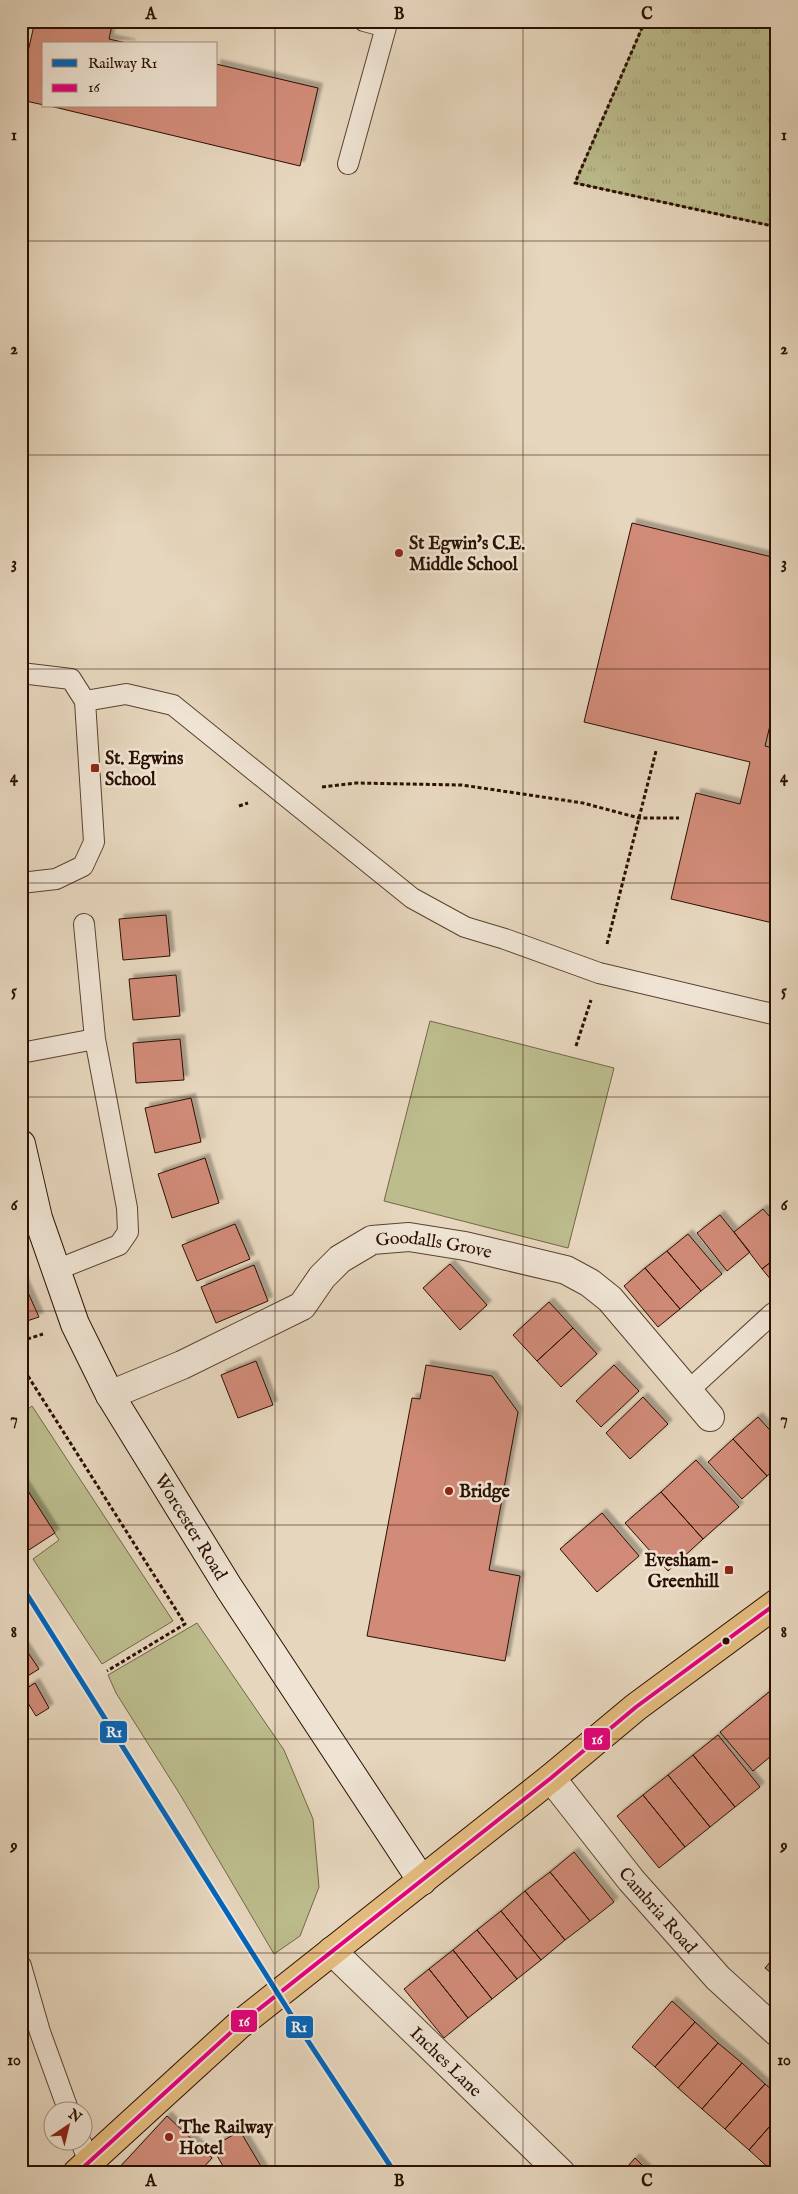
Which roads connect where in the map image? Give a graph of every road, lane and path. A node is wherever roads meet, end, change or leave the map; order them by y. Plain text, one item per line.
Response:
1 (364, 21) edge
2 (644, 21) edge
3 (386, 24) edge
4 (348, 164) dead end
5 (777, 227) edge
6 (21, 673) edge
7 (85, 701) junction
8 (656, 751) dead end
9 (281, 792) junction
10 (239, 806) dead end
11 (639, 818) junction
12 (679, 818) dead end
13 (21, 883) edge
14 (84, 924) dead end
15 (599, 973) junction
16 (777, 1015) edge
17 (96, 1039) junction
18 (576, 1046) dead end
19 (21, 1053) edge
20 (21, 1144) edge
21 (56, 1270) junction
22 (773, 1313) dead end
23 (21, 1365) edge
24 (688, 1391) junction
25 (110, 1395) junction
26 (710, 1417) dead end
27 (777, 1603) edge
28 (106, 1671) dead end
29 (550, 1778) junction
30 (422, 1881) junction
31 (324, 1957) junction
32 (21, 1966) edge
33 (777, 2032) edge
34 (66, 2102) edge
35 (86, 2162) edge
36 (561, 2173) edge

1 - 3 lane
2 - 5 path
3 - 4 lane
6 - 7 lane
7 - 9 lane
7 - 13 lane
8 - 11 path
9 - 10 path
9 - 11 path
9 - 15 lane
11 - 12 path
11 - 15 path
14 - 17 lane
15 - 16 lane
15 - 18 path
17 - 19 lane
17 - 21 lane
20 - 21 street, Worcester Road
21 - 25 street, Worcester Road
22 - 24 lane
23 - 28 path
24 - 25 street, Goodalls Grove
24 - 26 street, Goodalls Grove
25 - 30 street, Worcester Road
27 - 29 main road
29 - 30 main road
29 - 33 street, Cambria Road
30 - 31 main road
31 - 35 main road
31 - 36 street, Inches Lane
32 - 34 lane

